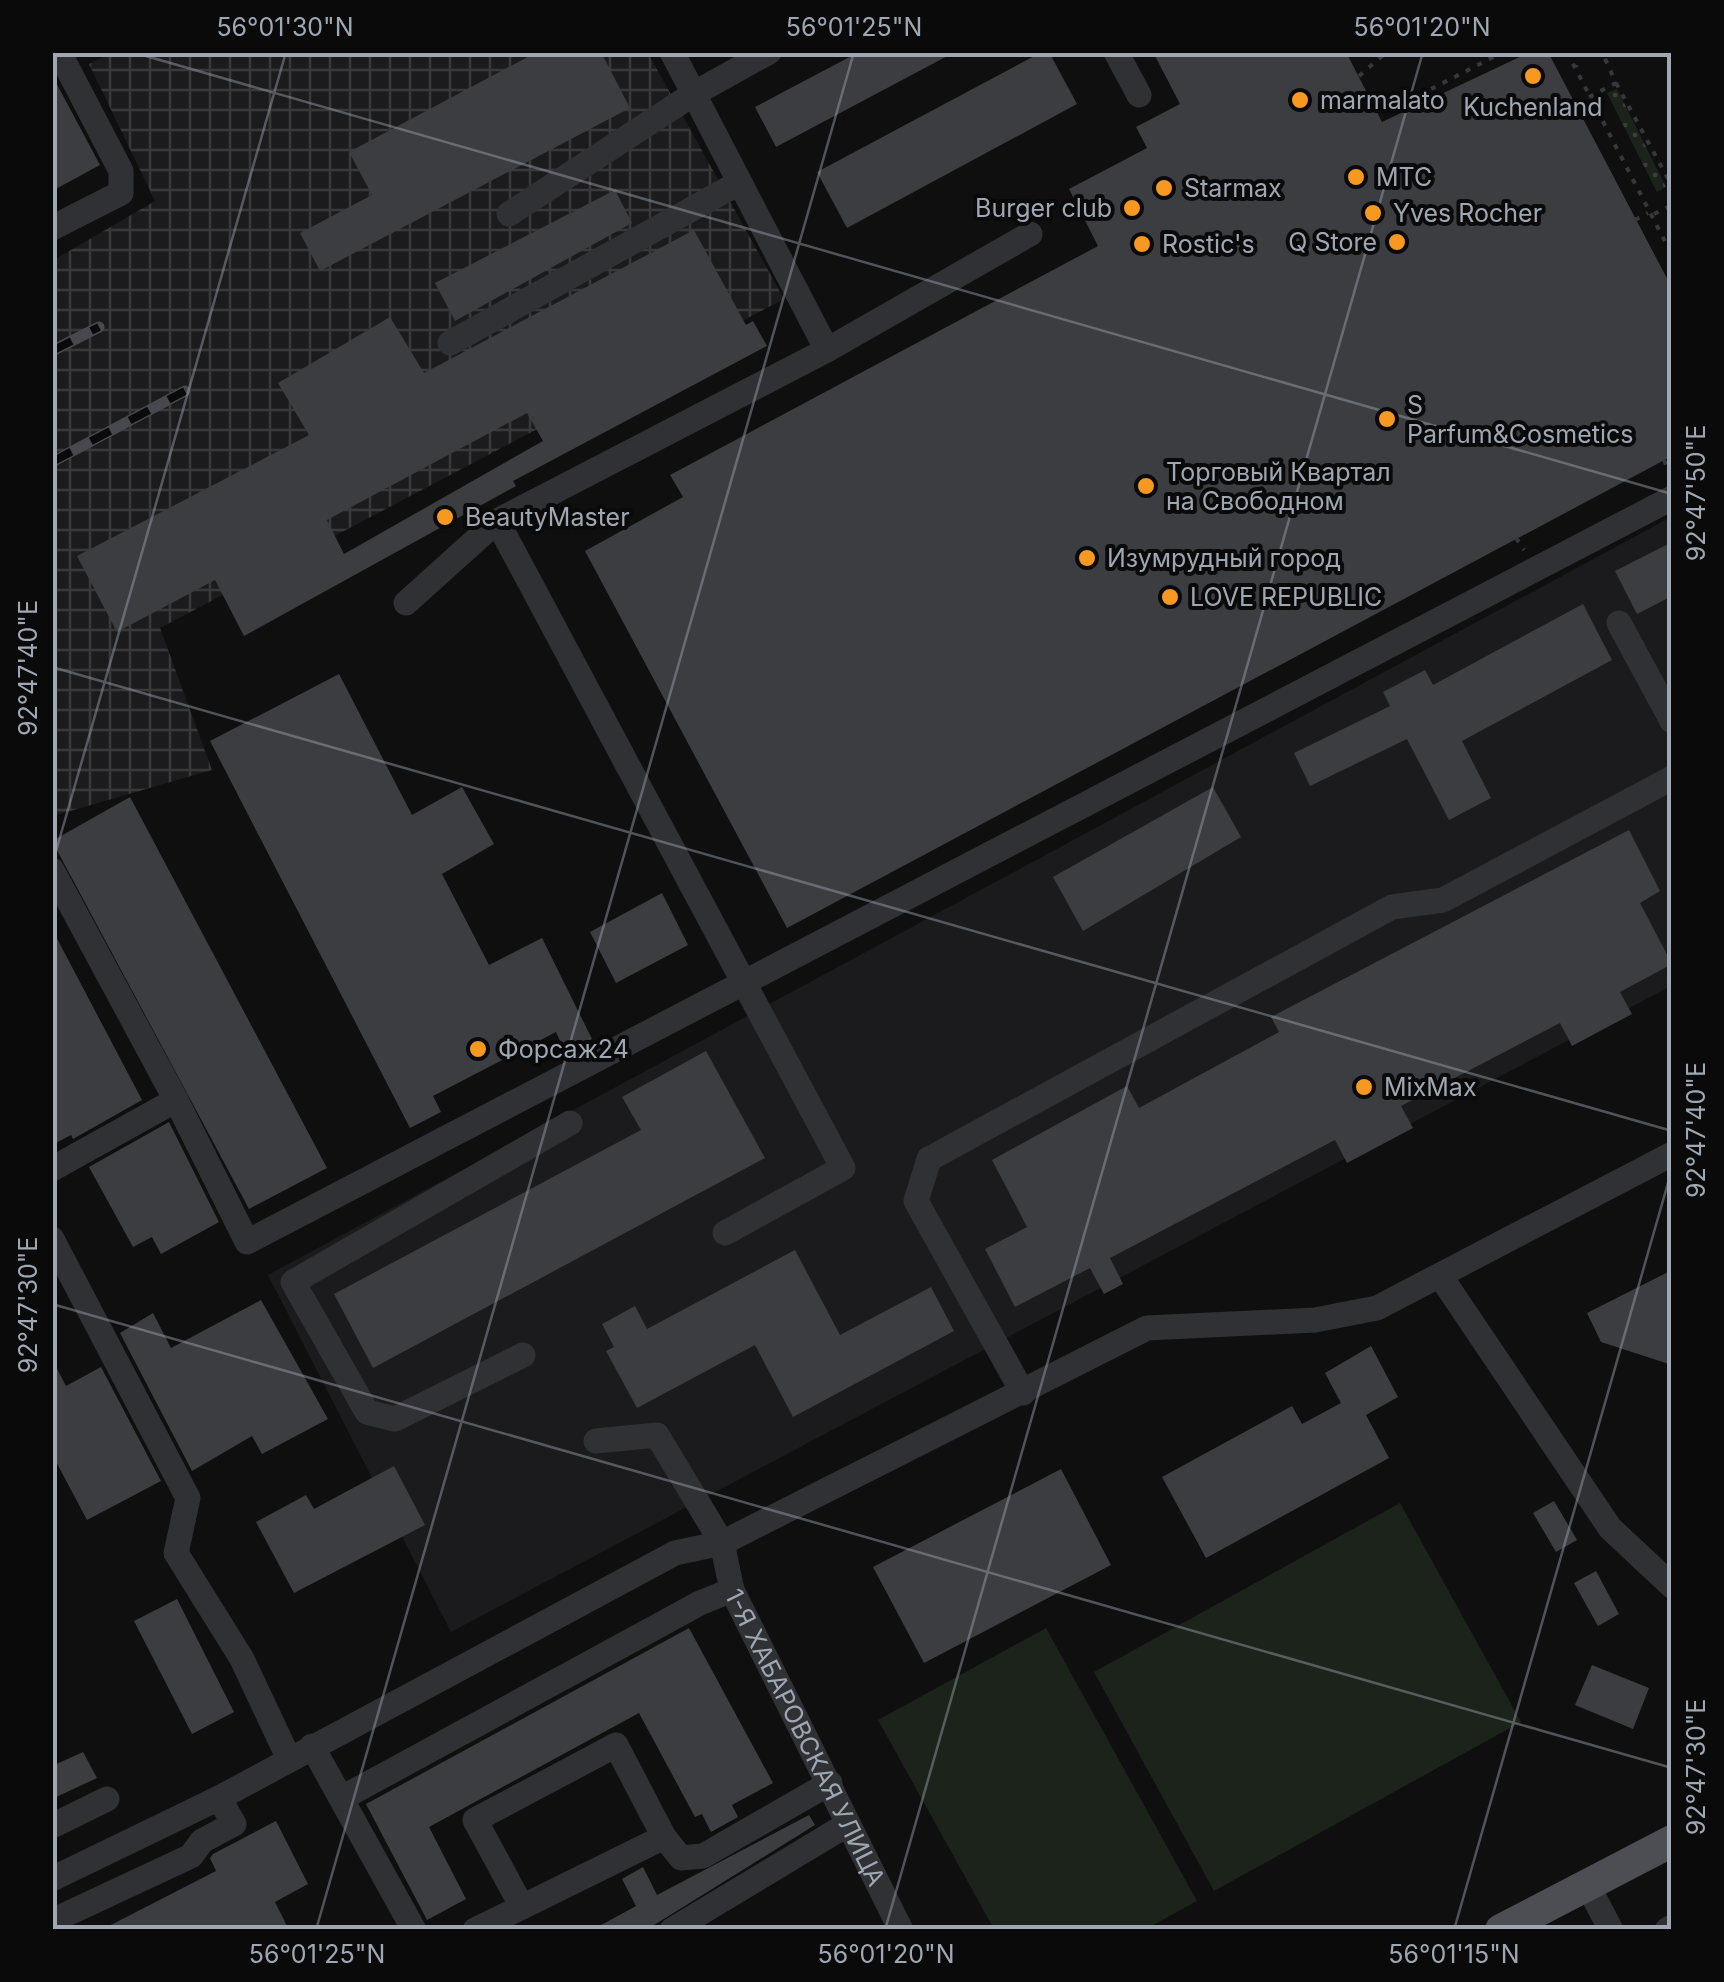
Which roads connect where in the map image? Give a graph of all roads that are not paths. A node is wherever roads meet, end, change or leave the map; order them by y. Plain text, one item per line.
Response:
1 (59, 52) edge
2 (672, 52) edge
3 (770, 52) edge
4 (1116, 52) edge
5 (695, 93) junction
6 (1139, 94) dead end
7 (737, 184) junction
8 (509, 214) dead end
9 (52, 228) edge
10 (1030, 234) dead end
11 (450, 343) dead end
12 (827, 350) junction
13 (1672, 498) edge
14 (497, 520) junction
15 (406, 603) dead end
16 (1620, 623) dead end
17 (1672, 721) edge
18 (1672, 778) edge
19 (52, 870) edge
20 (746, 982) junction
21 (176, 1100) junction
22 (570, 1123) dead end
23 (1672, 1154) edge
24 (52, 1169) edge
25 (725, 1232) dead end
26 (52, 1239) edge
27 (1441, 1277) junction
28 (523, 1355) dead end
29 (1022, 1394) junction
30 (596, 1440) dead end
31 (722, 1543) junction
32 (1672, 1586) edge
33 (732, 1590) junction
34 (301, 1752) junction
35 (830, 1784) junction
36 (219, 1798) junction
37 (342, 1798) junction
38 (107, 1799) dead end
39 (848, 1824) junction
40 (52, 1826) edge
41 (664, 1837) junction
42 (1672, 1841) edge
43 (52, 1878) edge
44 (1587, 1884) junction
45 (522, 1907) junction
46 (52, 1921) edge
47 (414, 1930) edge
48 (476, 1930) edge
49 (672, 1930) edge
50 (902, 1930) edge
51 (1501, 1930) edge
52 (1611, 1930) edge

1 - 9 street
2 - 5 street
3 - 5 street
4 - 6 street
5 - 7 street
5 - 8 street
7 - 11 street
7 - 12 street
10 - 12 street
12 - 14 street
13 - 20 street
14 - 15 street
14 - 20 street
16 - 17 street
18 - 29 street
19 - 21 street
20 - 21 street
20 - 25 street
21 - 24 street
22 - 28 street
23 - 27 street
26 - 34 street
27 - 29 street
27 - 32 street
29 - 31 street
30 - 31 street, 1-Я ХАБАРОВСКАЯ УЛИЦА
31 - 33 street, 1-Я ХАБАРОВСКАЯ УЛИЦА
31 - 34 street
33 - 35 street, 1-Я ХАБАРОВСКАЯ УЛИЦА
33 - 37 street
34 - 36 street
34 - 37 street
35 - 39 street, 1-Я ХАБАРОВСКАЯ УЛИЦА
35 - 41 street
36 - 43 street
36 - 46 street
37 - 47 street
38 - 40 street
39 - 49 street
39 - 50 street, 1-Я ХАБАРОВСКАЯ УЛИЦА
41 - 45 street
41 - 45 street
42 - 44 main road
44 - 51 main road
44 - 52 street
45 - 48 street

